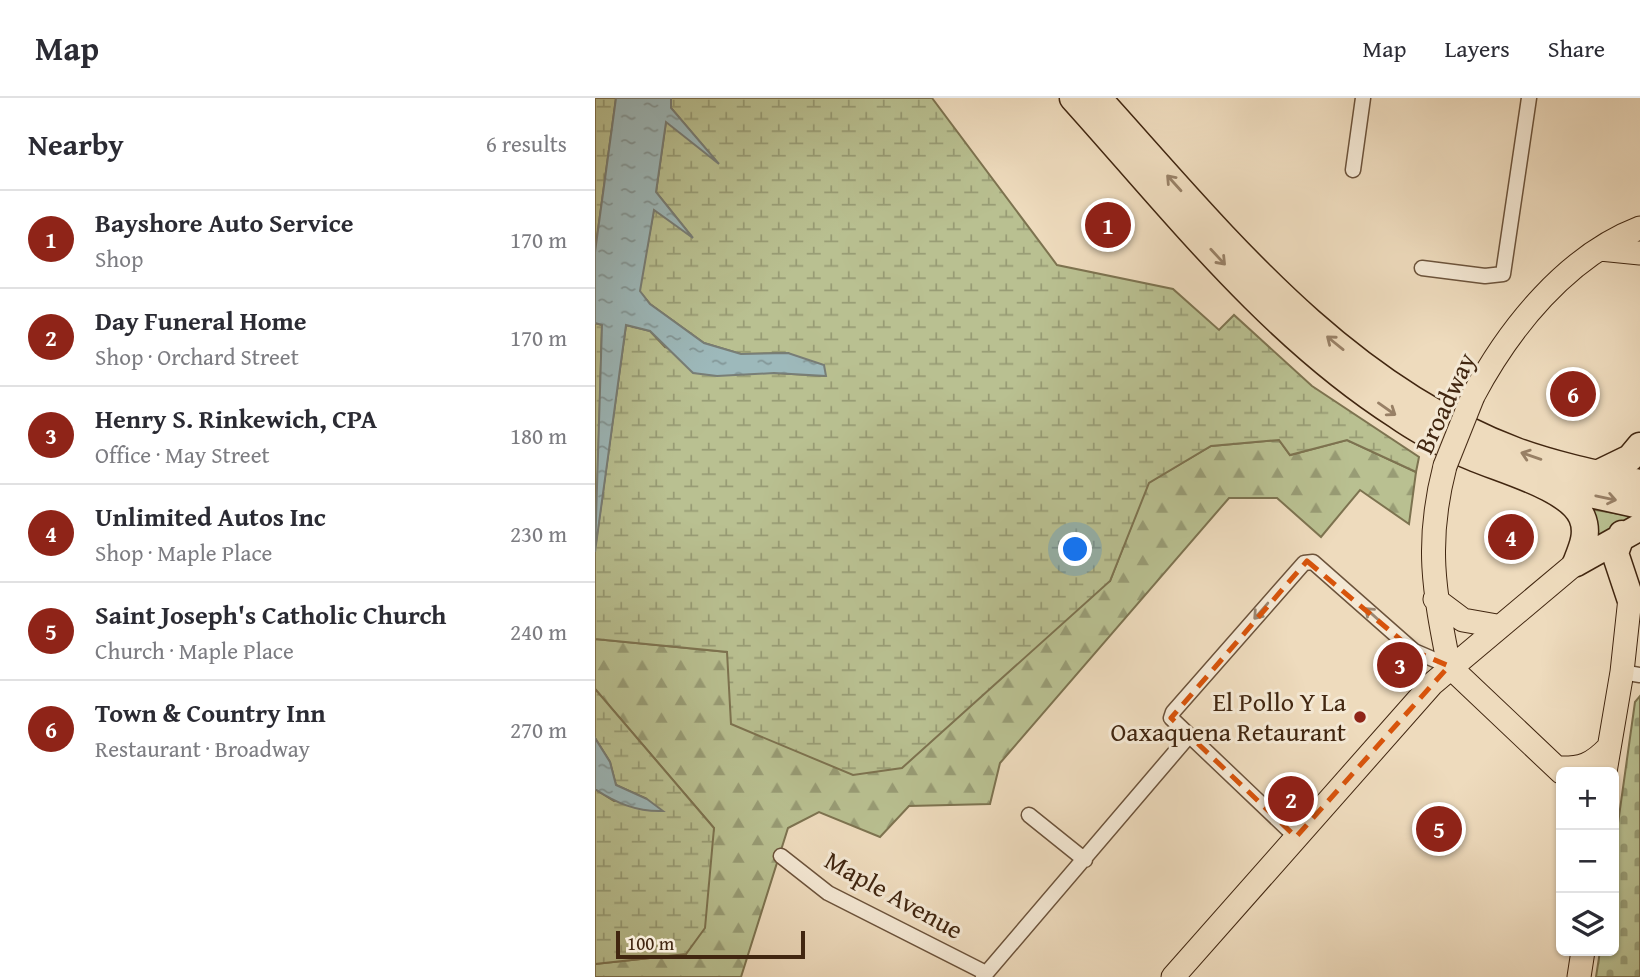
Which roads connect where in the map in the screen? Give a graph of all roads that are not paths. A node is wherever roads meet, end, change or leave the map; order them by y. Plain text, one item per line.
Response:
1 (1073, 98) edge
2 (1098, 98) edge
3 (1363, 98) edge
4 (1529, 98) edge
5 (1353, 170) dead end
6 (1640, 228) edge
7 (1599, 249) junction
8 (1640, 253) edge
9 (1422, 268) dead end
10 (1640, 446) edge
11 (1597, 474) junction
12 (1525, 479) junction
13 (1640, 483) edge
14 (1640, 505) edge
15 (1631, 530) edge
16 (1576, 563) junction
17 (1630, 598) joint
18 (1436, 599) junction
19 (1497, 626) junction
20 (1449, 666) junction
21 (1631, 673) edge
22 (1188, 737) junction
23 (1609, 747) junction
24 (1556, 767) edge
25 (1584, 767) edge
26 (1606, 767) edge
27 (1029, 815) dead end
28 (1296, 837) junction
29 (782, 856) dead end
30 (1085, 860) junction
31 (1582, 956) edge
32 (985, 975) edge
33 (1173, 977) edge
34 (1579, 977) edge

1 -> 12 highway
11 -> 2 highway
3 - 5 street
4 - 9 street
6 - 7 main road, Broadway
7 - 8 main road
7 - 18 main road, Broadway, bridge
10 - 11 highway
11 - 13 highway
12 -> 14 highway
12 - 16 highway
15 - 16 highway
15 - 17 highway
16 - 19 main road
17 - 21 main road
18 - 19 main road
18 - 20 main road, Broadway
19 - 20 main road
20 -> 22 street
20 - 24 main road
20 - 28 main road
21 - 23 main road
22 - 28 street
22 - 30 street
23 - 25 main road
23 - 26 main road
27 - 30 street
28 - 33 main road
29 - 32 street, Maple Avenue
30 - 32 street
31 - 34 main road

